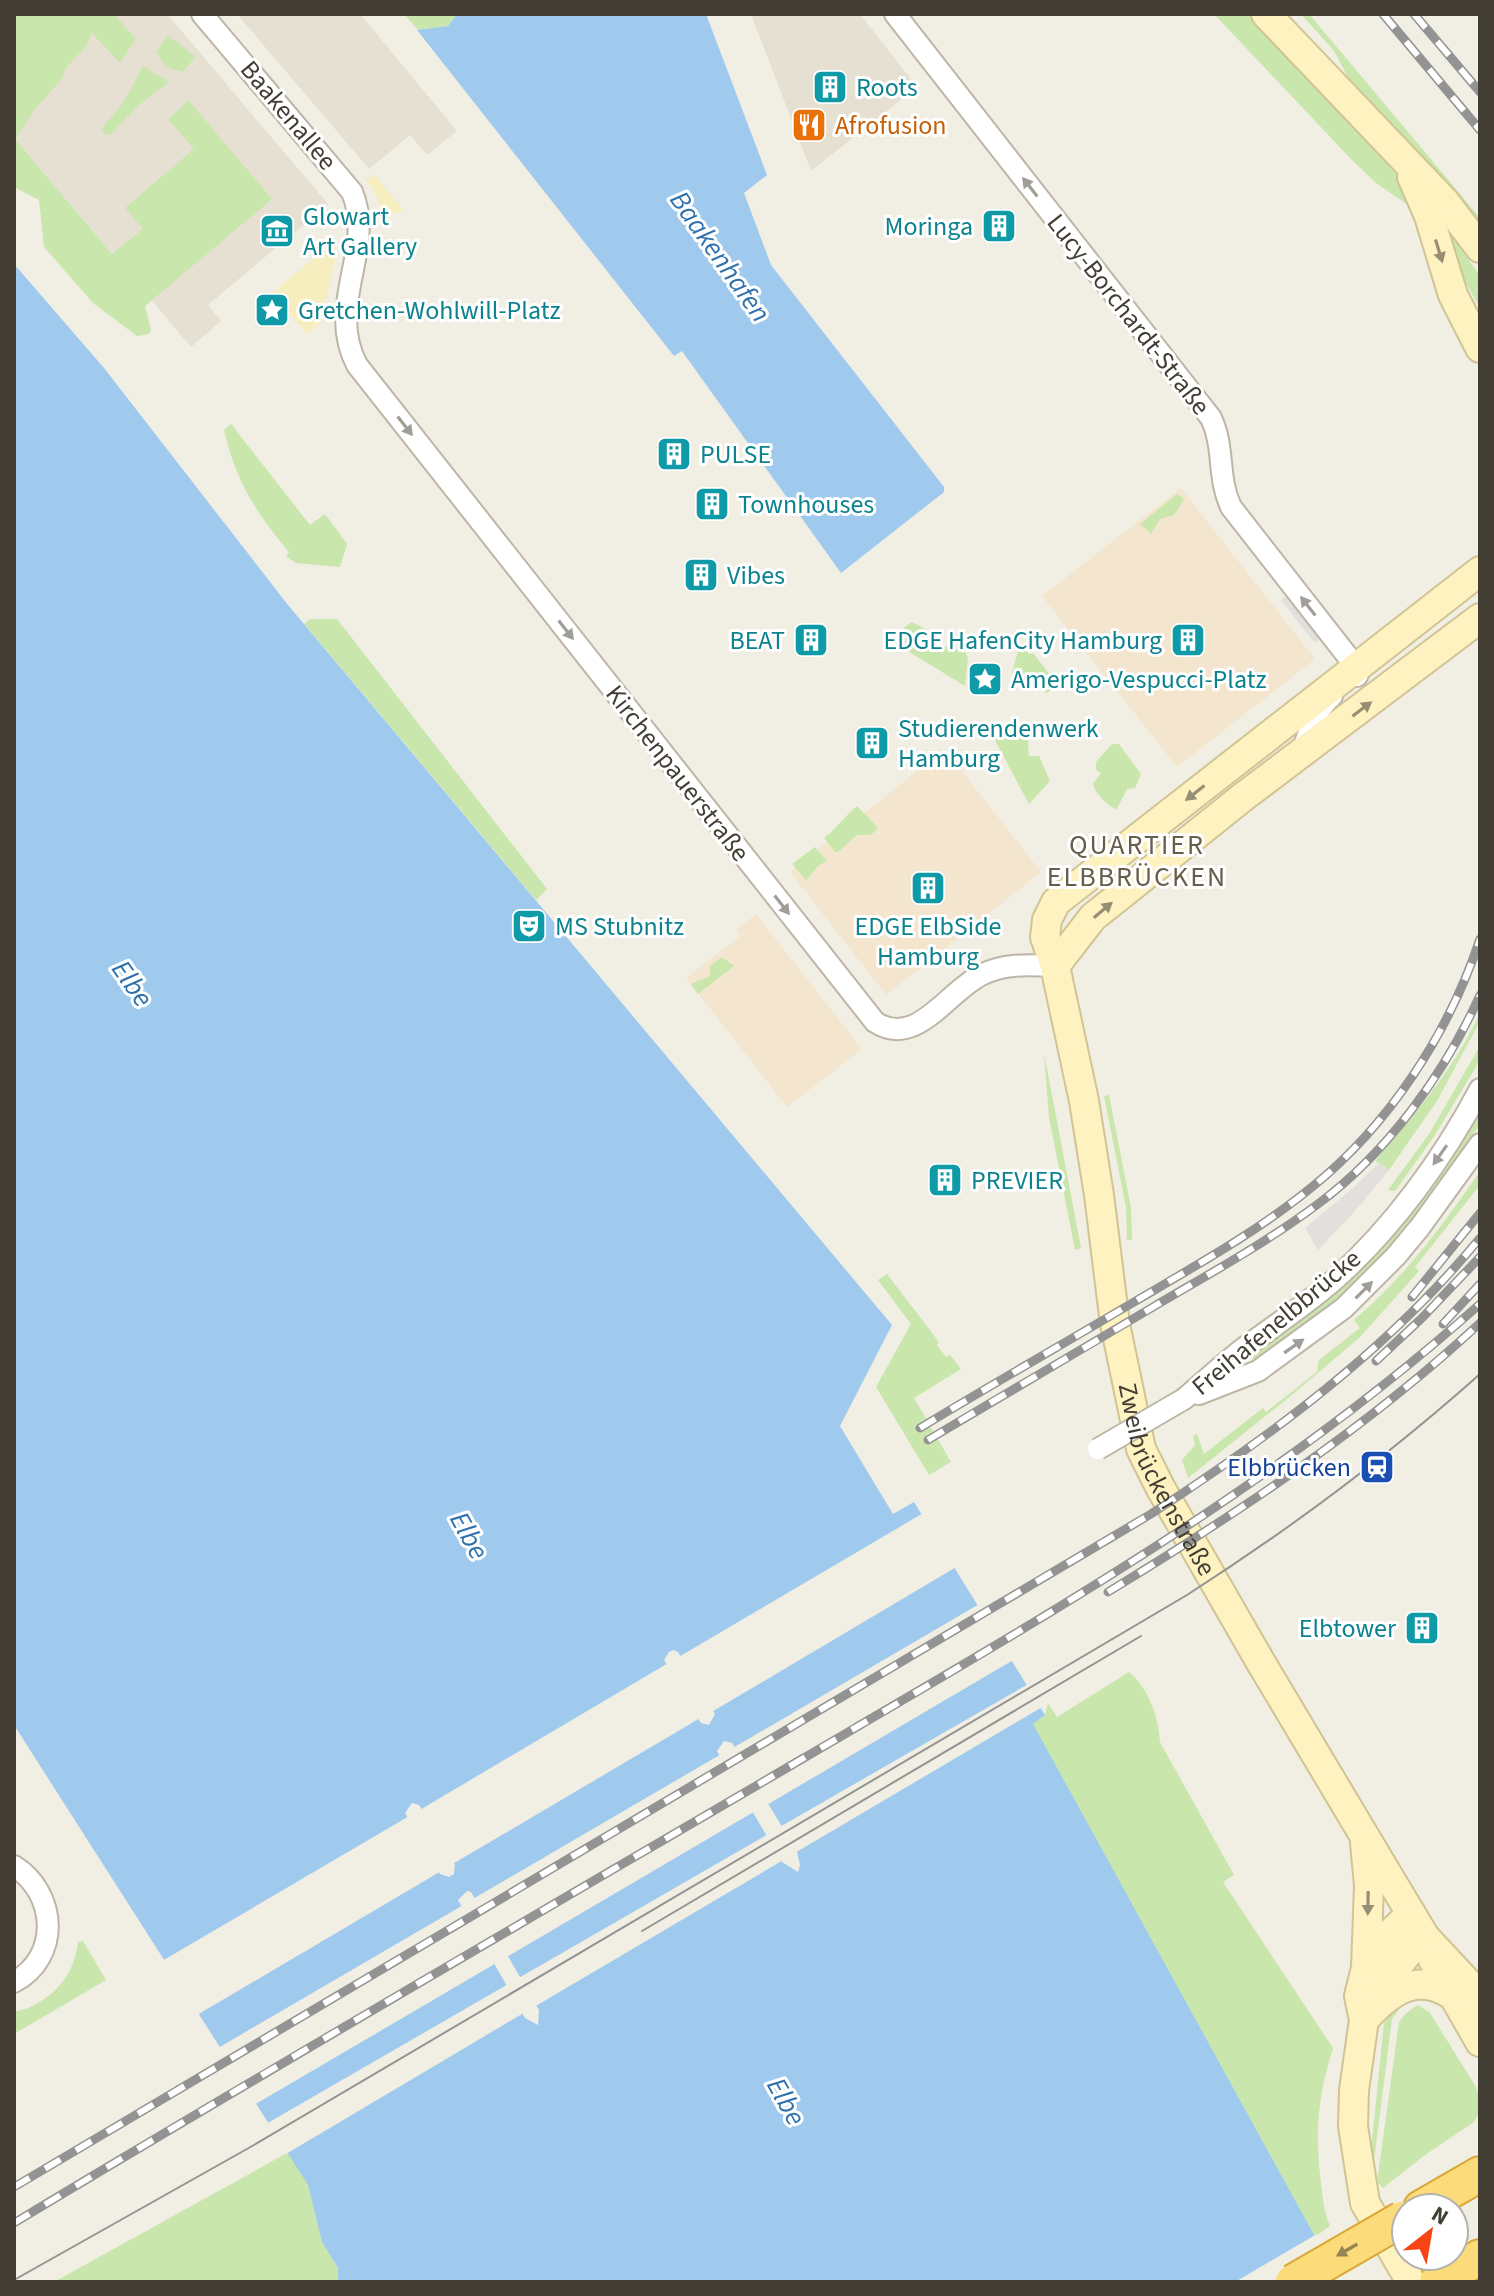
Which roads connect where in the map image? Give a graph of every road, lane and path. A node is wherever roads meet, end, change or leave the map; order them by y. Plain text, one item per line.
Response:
1 (202, 14) edge
2 (895, 14) edge
3 (1266, 14) edge
4 (1399, 156) junction
5 (1480, 248) edge
6 (1480, 348) edge
7 (357, 365) joint
8 (1480, 571) edge
9 (1480, 618) edge
10 (1356, 667) junction
11 (1300, 756) junction
12 (1055, 966) junction
13 (1480, 1089) edge
14 (1480, 1144) edge
15 (1184, 1399) junction
16 (1098, 1449) dead end
17 (1365, 1839) junction
18 (14, 1866) edge
19 (1418, 1925) junction
20 (1366, 1968) junction
21 (14, 1982) edge
22 (1452, 1995) junction
23 (1480, 2000) edge
24 (1372, 2011) junction
25 (1480, 2042) edge
26 (1474, 2175) edge
27 (1446, 2192) edge
28 (1390, 2225) edge
29 (1480, 2257) edge
30 (1293, 2282) edge
31 (1411, 2282) edge
32 (1438, 2282) edge

1 - 7 street, Baakenallee
10 -> 2 street, Lucy-Borchardt-Straße
3 - 4 main road
4 - 5 main road
4 -> 6 main road
7 -> 12 street, Kirchenpauerstraße
8 - 10 main road, Zweibrückenstraße
11 -> 9 main road
10 - 11 street
10 -> 12 main road, Zweibrückenstraße
12 -> 11 main road
12 - 17 main road, Zweibrückenstraße
13 -> 15 street, Freihafenelbbrücke
15 -> 14 street, Freihafenelbbrücke
15 - 16 street, Freihafenelbbrücke, bridge
17 - 19 main road, Zweibrückenstraße
17 -> 20 main road
18 - 21 street
19 - 20 main road
19 - 22 main road
19 - 23 main road
19 - 24 main road
20 - 24 main road
22 - 24 main road
22 - 25 main road
24 - 31 main road
26 - 27 highway
28 -> 30 highway, bridge
29 - 32 highway

